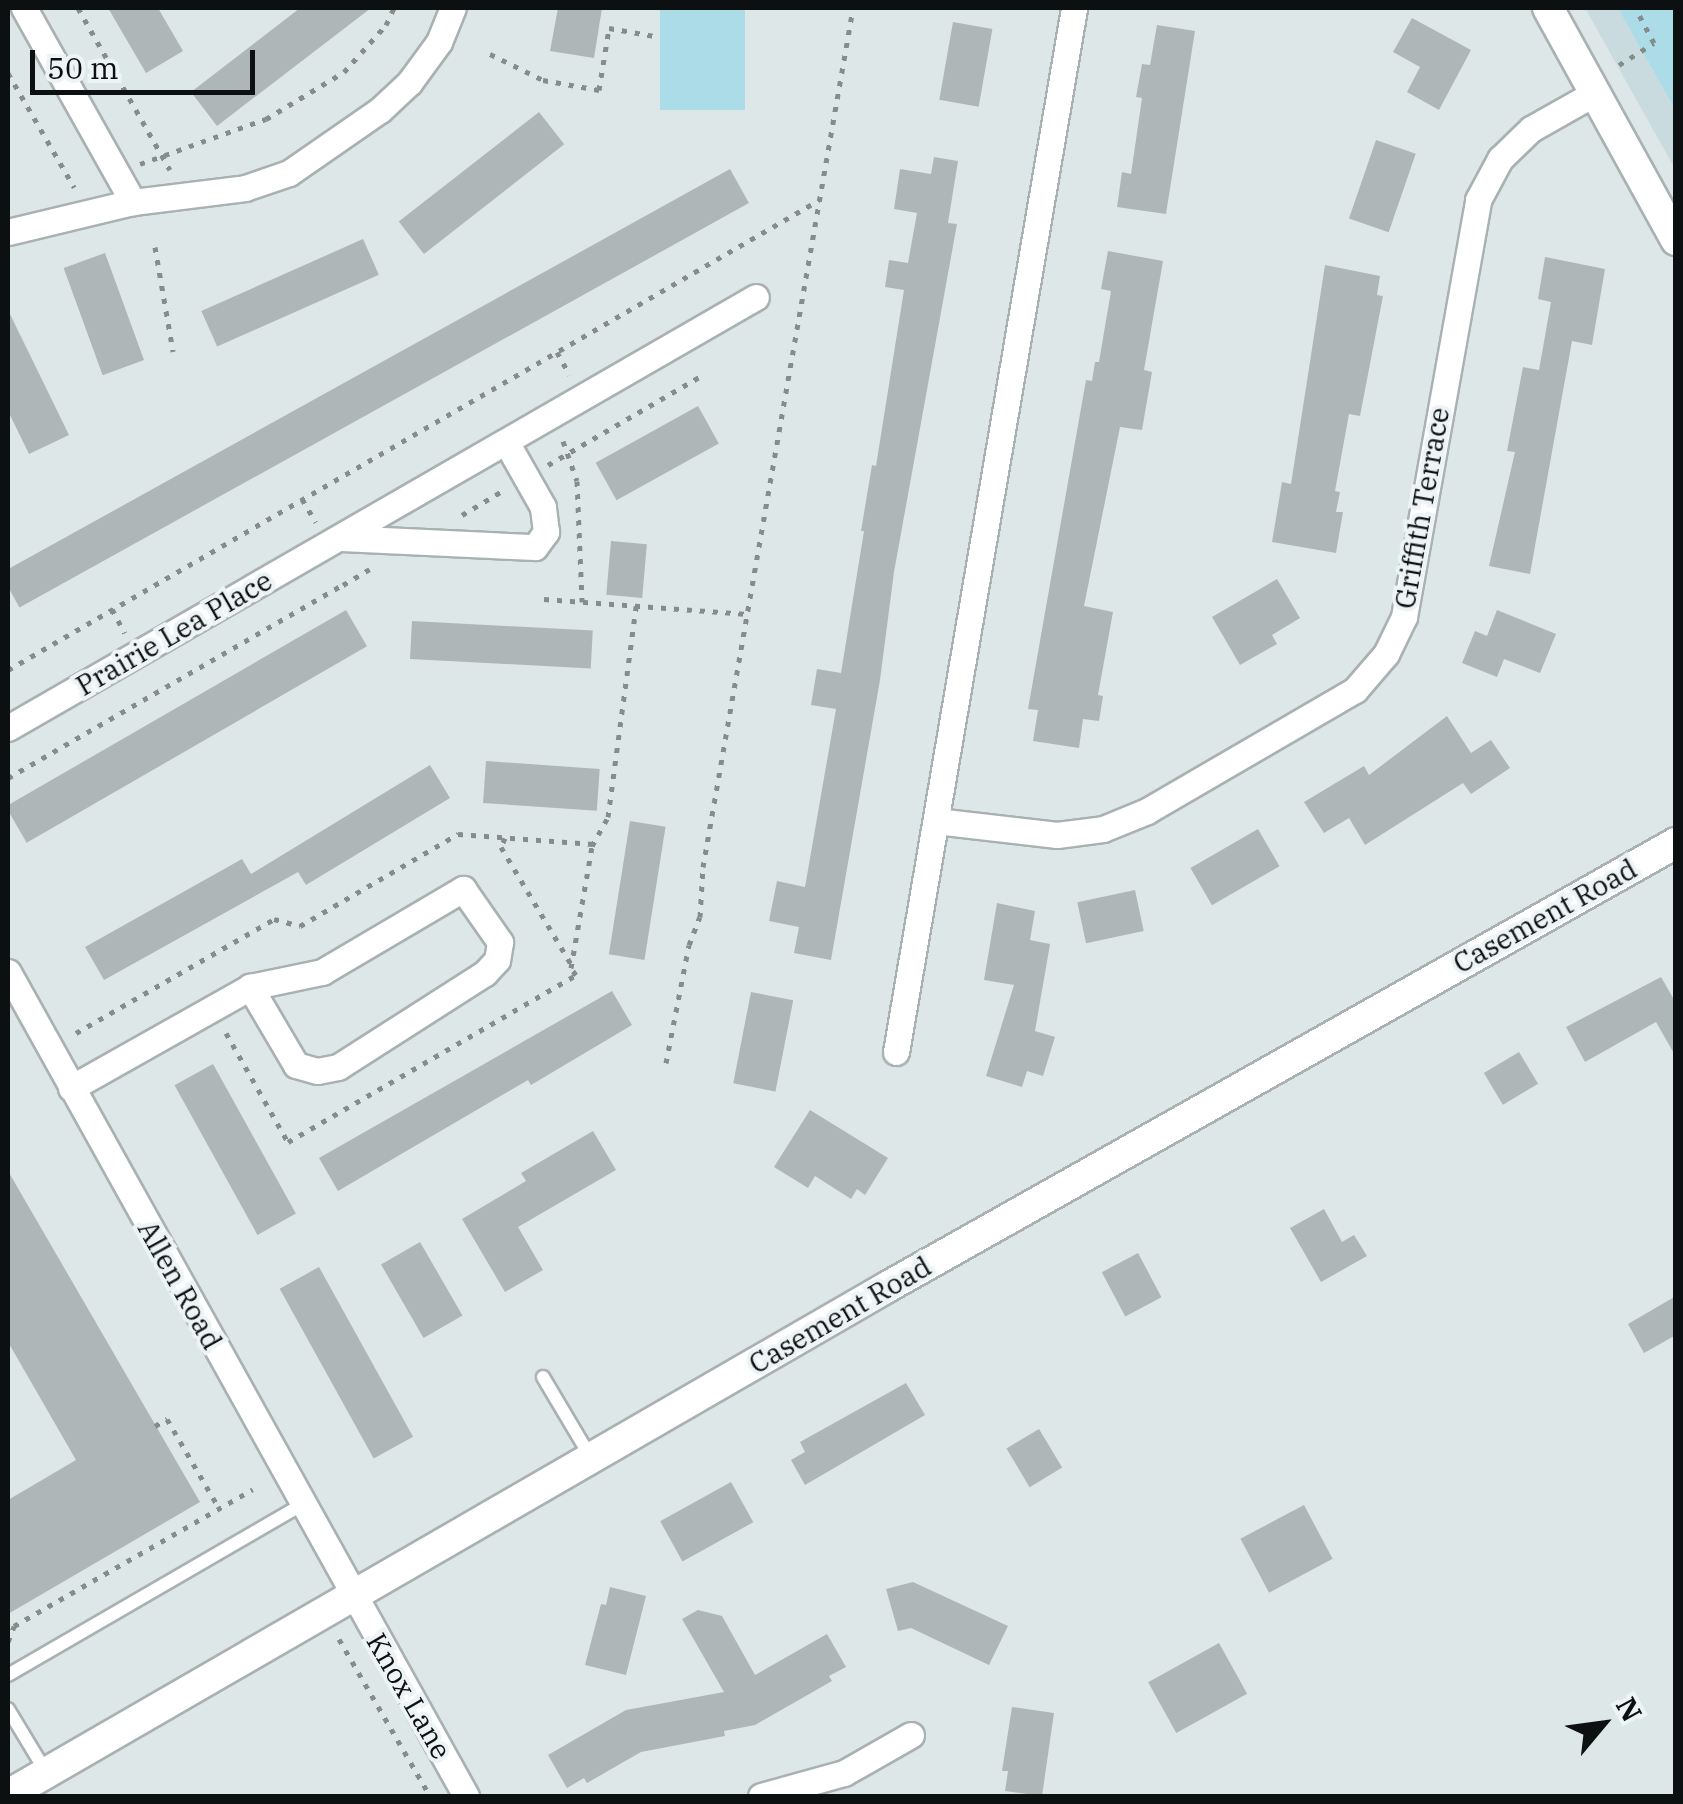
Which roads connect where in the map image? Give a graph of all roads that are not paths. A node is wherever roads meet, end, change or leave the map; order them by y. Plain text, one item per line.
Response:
1 (24, 8) edge
2 (454, 8) edge
3 (1074, 8) edge
4 (1548, 8) edge
5 (1595, 93) junction
6 (133, 202) junction
7 (8, 232) edge
8 (1676, 240) edge
9 (756, 297) dead end
10 (506, 442) junction
11 (341, 538) junction
12 (8, 728) edge
13 (936, 820) junction
14 (1676, 842) edge
15 (8, 972) edge
16 (250, 987) junction
17 (896, 1052) dead end
18 (71, 1088) junction
19 (542, 1377) dead end
20 (590, 1457) junction
21 (302, 1506) junction
22 (353, 1596) junction
23 (8, 1675) edge
24 (8, 1708) edge
25 (910, 1735) dead end
26 (46, 1772) junction
27 (8, 1794) edge
28 (466, 1796) edge
29 (761, 1796) edge

1 - 6 street
2 - 6 street
3 - 13 street
4 - 5 street
5 - 8 street
5 - 13 street, Griffith Terrace
6 - 7 street
9 - 10 street, Prairie Lea Place
10 - 11 street, Prairie Lea Place
10 - 11 street
11 - 12 street, Prairie Lea Place
13 - 17 street
14 - 20 street, Casement Road
15 - 18 street, Allen Road
16 - 16 street
16 - 18 street
18 - 21 street, Allen Road
19 - 20 lane
20 - 22 street, Casement Road
21 - 22 street, Allen Road
21 - 23 lane
22 - 26 street, Casement Road
22 - 28 street, Knox Lane
24 - 26 lane
25 - 29 street
26 - 27 street, Casement Road

